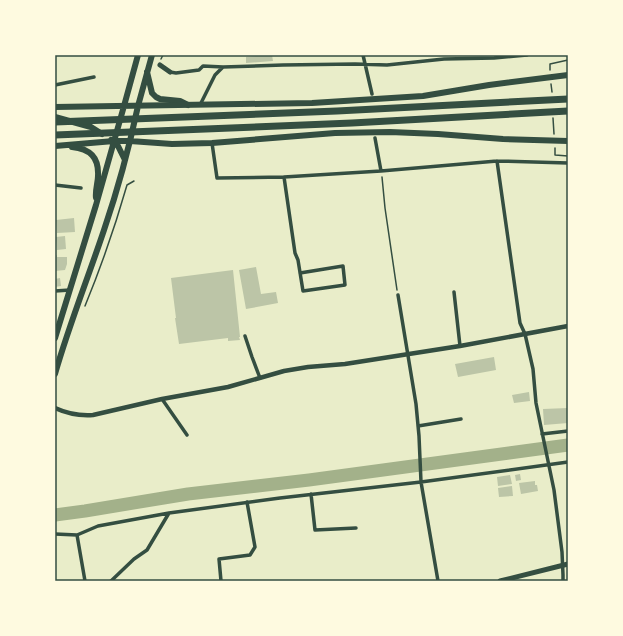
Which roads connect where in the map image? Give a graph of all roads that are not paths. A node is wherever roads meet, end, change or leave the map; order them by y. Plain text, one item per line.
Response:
1 (138, 55) edge
2 (152, 55) edge
3 (363, 55) edge
4 (527, 55) edge
5 (480, 56) edge
6 (150, 63) junction
7 (365, 64) junction
8 (160, 65) joint
9 (223, 67) junction
10 (147, 72) junction
11 (170, 72) joint
12 (568, 75) edge
13 (94, 77) dead end
14 (55, 85) edge
15 (372, 94) dead end
16 (568, 99) edge
17 (190, 105) junction
18 (200, 105) junction
19 (124, 106) junction
20 (138, 106) junction
21 (55, 107) edge
22 (568, 112) edge
23 (55, 117) edge
24 (55, 122) edge
25 (55, 135) edge
26 (376, 138) dead end
27 (113, 141) junction
28 (130, 141) junction
29 (568, 141) edge
30 (212, 143) junction
31 (56, 146) edge
32 (125, 160) junction
33 (497, 162) junction
34 (568, 163) edge
35 (381, 171) junction
36 (284, 177) junction
37 (55, 185) edge
38 (82, 188) dead end
39 (96, 205) junction
40 (300, 273) junction
41 (70, 290) junction
42 (55, 291) edge
43 (454, 292) dead end
44 (398, 295) road end
45 (568, 326) edge
46 (525, 334) junction
47 (245, 336) dead end
48 (55, 338) edge
49 (460, 346) junction
50 (407, 354) junction
51 (55, 374) edge
52 (260, 378) junction
53 (162, 399) junction
54 (55, 408) edge
55 (461, 419) dead end
56 (418, 426) junction
57 (568, 431) edge
58 (542, 434) junction
59 (187, 435) dead end
60 (568, 462) edge
61 (548, 463) junction
62 (421, 482) junction
63 (312, 494) junction
64 (247, 502) junction
65 (169, 513) junction
66 (356, 528) dead end
67 (55, 534) edge
68 (77, 535) junction
69 (565, 565) edge
70 (85, 581) edge
71 (110, 581) edge
72 (221, 581) edge
73 (438, 581) edge
74 (500, 581) edge
75 (563, 581) edge

1 - 19 main road
2 - 6 main road
3 - 7 street
4 - 5 street
5 - 7 street
6 - 8 street
6 - 10 main road
7 - 9 street
7 - 15 street
8 - 11 main road
9 - 11 street
9 - 18 street
10 - 17 main road
10 - 20 main road
12 - 18 main road
13 - 14 street
16 - 24 highway
17 - 18 main road
17 - 20 main road
19 - 20 main road
19 - 21 main road
19 - 27 main road
20 - 28 main road
22 - 25 highway
23 - 27 main road
26 - 35 street
27 - 28 main road
27 - 31 main road
27 - 32 main road
27 - 39 main road
28 - 30 main road
28 - 32 main road
29 - 30 main road
30 - 36 street
31 - 39 main road
32 - 51 main road
33 - 34 street
33 - 35 street
33 - 46 street
35 - 36 street
36 - 40 street
37 - 38 street
39 - 41 main road
40 - 40 street
41 - 42 street
41 - 48 main road
43 - 49 street
44 - 50 street
45 - 46 street
46 - 49 street
46 - 58 street
47 - 52 street
49 - 50 street
50 - 52 street
50 - 56 street
52 - 53 street
53 - 54 street
53 - 59 street
55 - 56 street
56 - 62 street
57 - 58 street
58 - 61 street
60 - 61 street
61 - 62 street
61 - 69 street
62 - 63 street
62 - 73 street
63 - 64 street
63 - 66 street
64 - 65 street
64 - 72 street
65 - 68 street
65 - 71 street
67 - 68 street
68 - 70 street
69 - 74 main road
69 - 75 street

